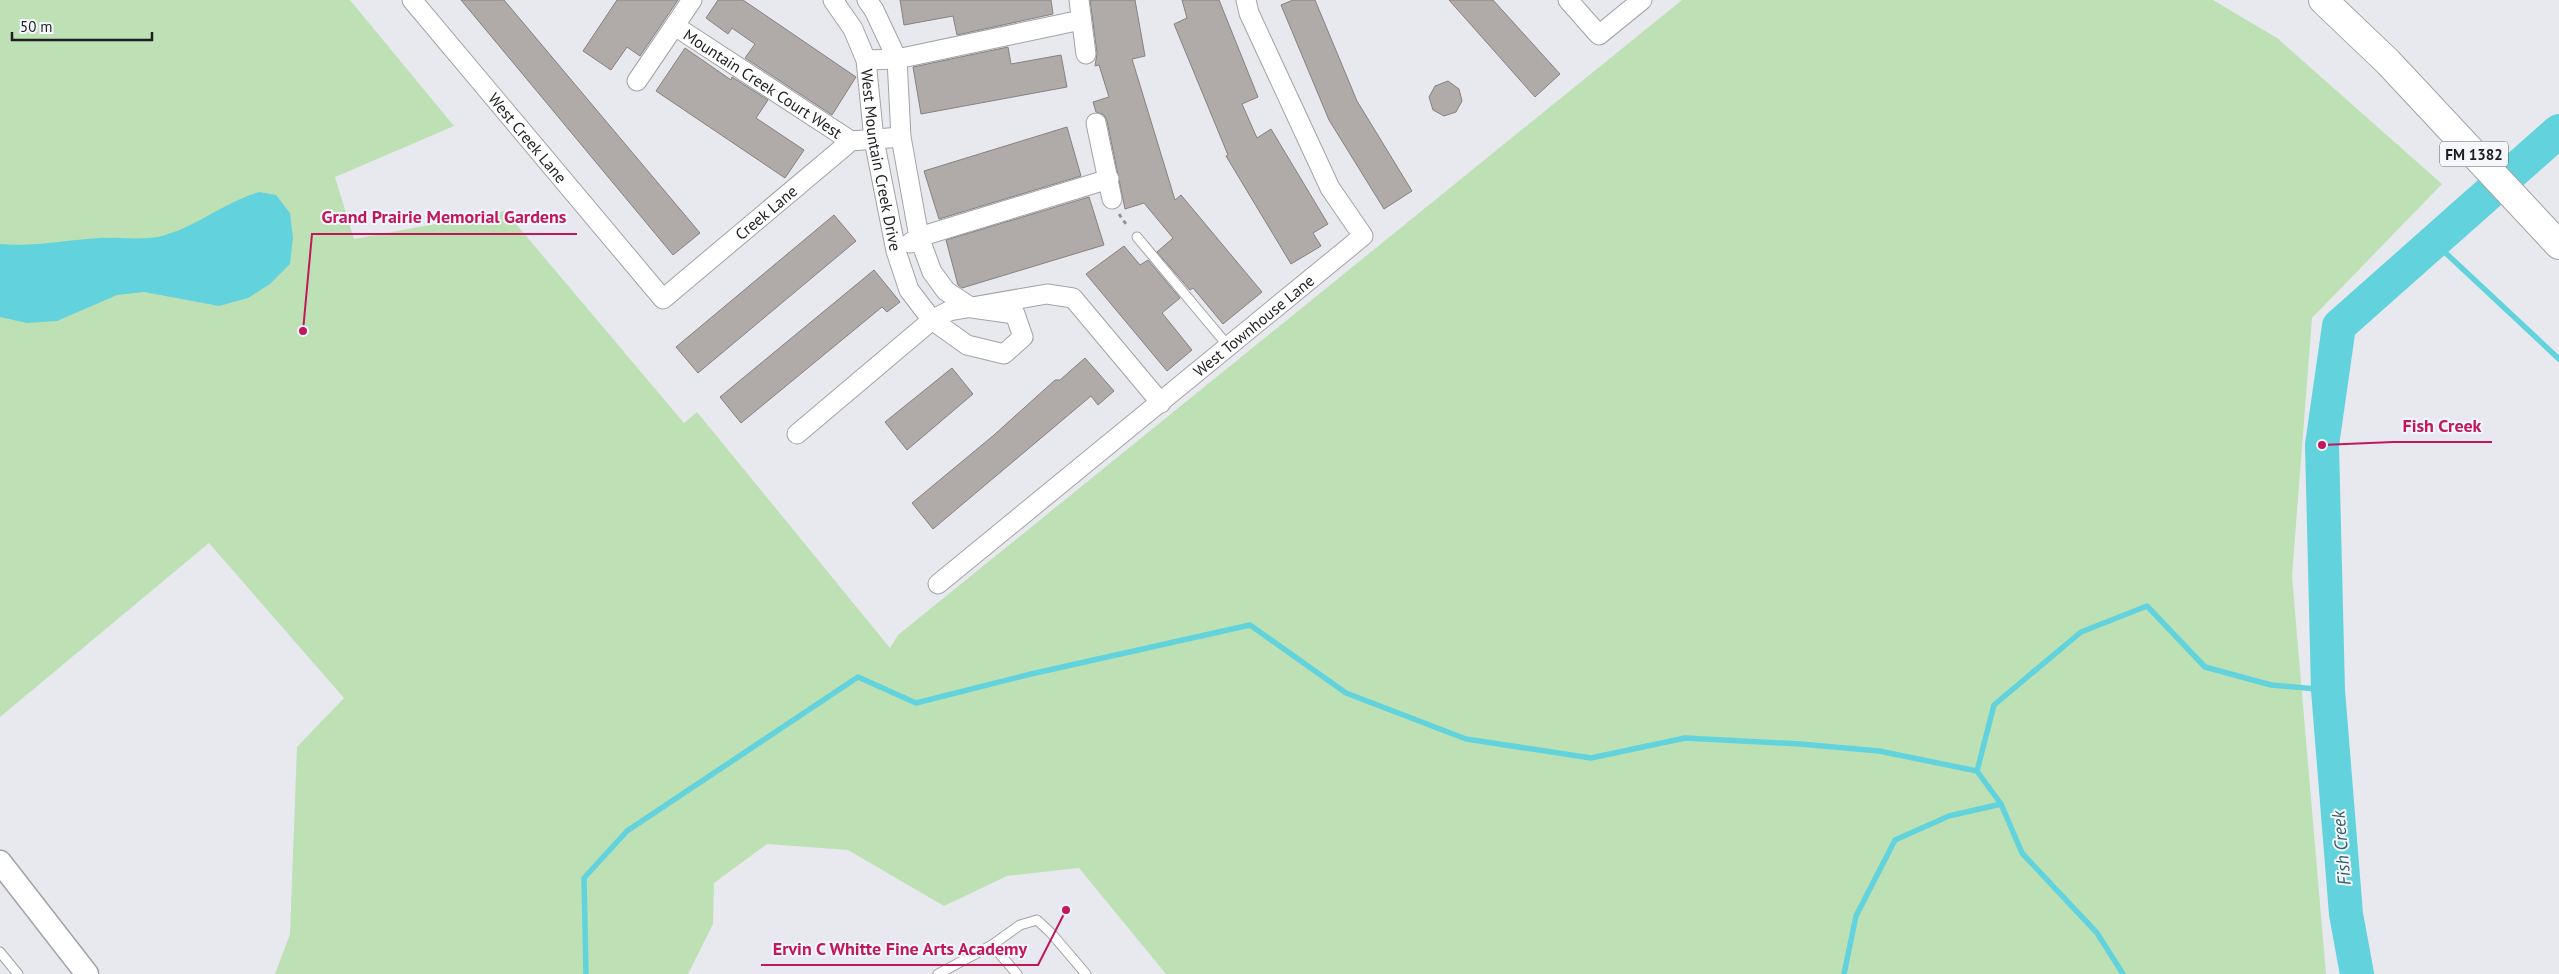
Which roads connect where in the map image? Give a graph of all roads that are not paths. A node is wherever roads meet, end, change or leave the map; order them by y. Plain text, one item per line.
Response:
1 (412, 0) edge
2 (692, 0) edge
3 (833, 0) edge
4 (867, 0) edge
5 (1079, 0) edge
6 (1246, 0) edge
7 (1568, 0) edge
8 (1642, 0) edge
9 (2323, 0) edge
10 (1081, 20) junction
11 (675, 26) junction
12 (1086, 54) dead end
13 (896, 58) junction
14 (866, 60) junction
15 (637, 81) dead end
16 (1096, 123) dead end
17 (901, 137) junction
18 (874, 140) junction
19 (851, 142) junction
20 (1109, 179) junction
21 (1112, 199) road end
22 (919, 237) junction
23 (1137, 238) road end
24 (2559, 245) edge
25 (896, 251) junction
26 (662, 299) joint
27 (972, 308) junction
28 (932, 320) junction
29 (1229, 348) junction
30 (1161, 403) junction
31 (797, 434) dead end
32 (938, 584) dead end
33 (0, 862) edge
34 (992, 945) junction
35 (0, 952) edge
36 (18, 974) edge
37 (87, 974) edge
38 (938, 974) edge
39 (1017, 974) edge
40 (1086, 974) edge

1 - 26 street, West Creek Lane
2 - 11 street, Mountain Creek Court West
3 - 14 street, West Mountain Creek Drive
4 - 13 street, West Mountain Creek Drive
5 - 10 street
6 - 29 street, West Townhouse Lane
7 - 8 street
9 - 24 main road, FM 1382
10 - 12 street
10 - 13 street
11 - 15 street, Mountain Creek Court West
11 - 19 street, Mountain Creek Court West
13 - 14 street
13 - 17 street, West Mountain Creek Drive
14 - 18 street, West Mountain Creek Drive
16 - 20 street
17 - 18 street
17 - 22 street, West Mountain Creek Drive
18 - 19 street
18 - 25 street, West Mountain Creek Drive
19 - 26 street, Creek Lane
20 - 21 street
20 - 22 street
22 - 25 street
22 - 27 street, West Mountain Creek Drive
23 - 29 lane
25 - 28 street, West Mountain Creek Drive
27 - 28 street, West Mountain Creek Drive
27 - 28 street, West Mountain Creek Drive
27 - 30 street, West Mountain Creek Drive
28 - 31 street, West Mountain Creek Drive
29 - 30 street, West Townhouse Lane
30 - 32 street, West Townhouse Lane
33 - 37 street
34 - 38 lane
34 - 39 lane
34 - 40 lane
35 - 36 lane

